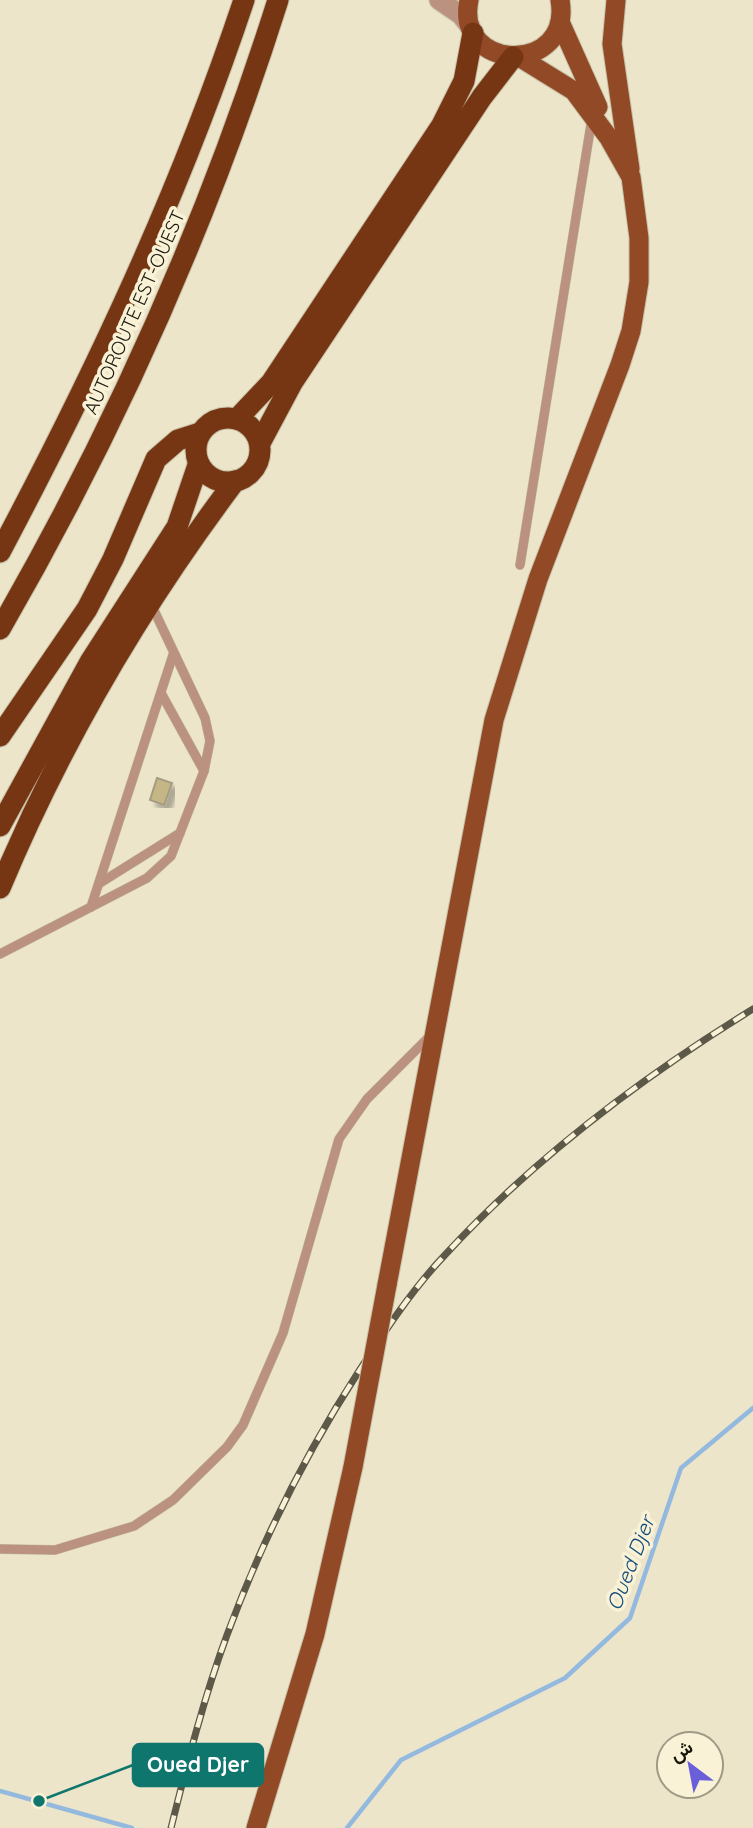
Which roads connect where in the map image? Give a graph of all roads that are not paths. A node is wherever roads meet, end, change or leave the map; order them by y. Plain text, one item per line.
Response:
1 (244, 0) edge
2 (278, 0) edge
3 (439, 0) edge
4 (469, 0) edge
5 (560, 0) edge
6 (616, 0) edge
7 (560, 22) junction
8 (472, 31) junction
9 (516, 57) junction
10 (593, 116) junction
11 (609, 138) junction
12 (631, 177) junction
13 (237, 419) junction
14 (200, 433) junction
15 (260, 443) junction
16 (198, 465) junction
17 (235, 481) junction
18 (0, 552) edge
19 (520, 565) dead end
20 (150, 599) junction
21 (0, 629) edge
22 (173, 655) junction
23 (161, 693) junction
24 (0, 736) edge
25 (204, 771) junction
26 (0, 826) edge
27 (180, 833) junction
28 (100, 883) junction
29 (0, 888) edge
30 (91, 906) junction
31 (0, 954) edge
32 (437, 1029) junction
33 (0, 1549) edge
34 (257, 1824) edge

1 - 18 highway, AUTOROUTE EST-OUEST
2 - 21 highway, AUTOROUTE EST-OUEST
3 - 8 street
4 - 8 main road
5 - 7 main road
6 - 12 main road
7 - 9 main road
7 - 11 main road
8 - 9 main road
8 - 13 highway
9 - 10 main road
9 - 15 highway
10 - 11 main road
10 - 19 lane
11 - 12 main road
12 - 32 main road
13 - 14 highway
13 - 15 highway
14 - 16 highway
14 - 24 highway
15 - 17 highway
16 - 17 highway
16 - 26 highway
17 - 20 highway
20 - 22 lane
20 - 29 highway
22 - 23 lane
22 - 25 lane
23 - 25 lane
23 - 28 lane
25 - 27 lane
27 - 28 lane
27 - 30 lane
28 - 30 lane
30 - 31 lane
32 - 33 lane
32 - 34 main road, bridge

